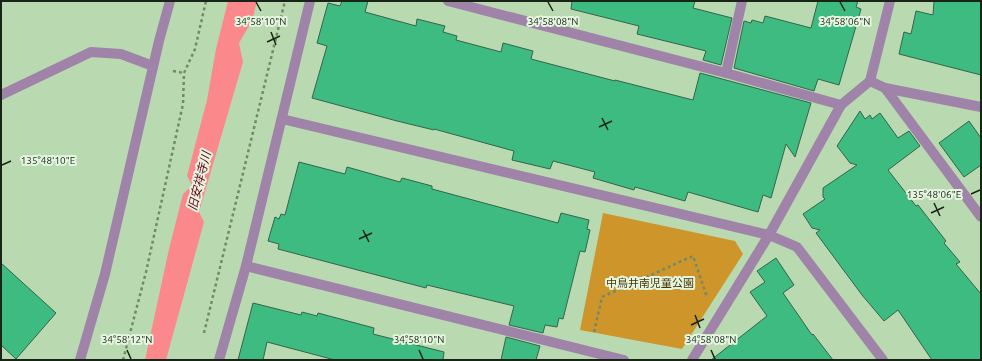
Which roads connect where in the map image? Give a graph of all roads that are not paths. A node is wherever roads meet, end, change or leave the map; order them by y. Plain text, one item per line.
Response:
1 (170, 1) edge
2 (310, 1) edge
3 (448, 1) edge
4 (742, 1) edge
5 (890, 1) edge
6 (153, 66) junction
7 (726, 73) junction
8 (870, 81) junction
9 (886, 88) junction
10 (1, 95) edge
11 (841, 105) junction
12 (981, 107) edge
13 (282, 119) junction
14 (981, 217) edge
15 (769, 235) junction
16 (246, 266) junction
17 (80, 360) edge
18 (220, 360) edge
19 (624, 360) edge
20 (692, 360) edge
21 (883, 360) edge

1 - 6 street
2 - 13 street
3 - 7 street
4 - 7 street
5 - 8 street
6 - 10 street
6 - 17 street
7 - 11 street
8 - 9 street
8 - 11 street
9 - 12 street
9 - 14 street
11 - 15 street
13 - 15 street
13 - 16 street
15 - 20 street
15 - 21 street
16 - 18 street
16 - 19 street

